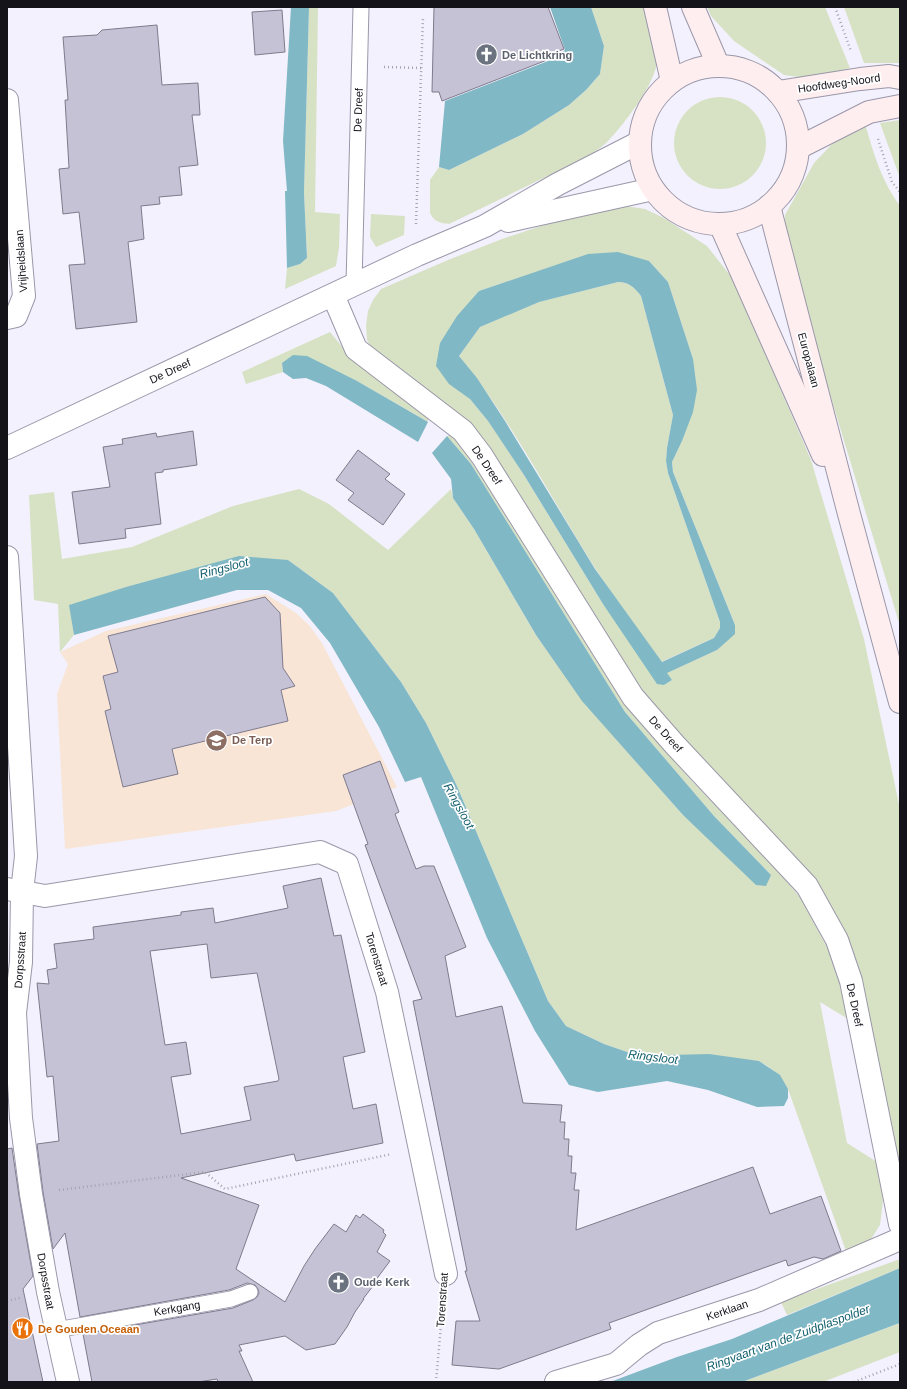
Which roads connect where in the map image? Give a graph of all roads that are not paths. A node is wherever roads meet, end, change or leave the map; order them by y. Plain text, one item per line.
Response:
1 (361, 7) edge
2 (655, 7) edge
3 (693, 7) edge
4 (718, 65) junction
5 (900, 78) edge
6 (672, 81) junction
7 (778, 92) junction
8 (7, 100) edge
9 (900, 106) edge
10 (640, 142) junction
11 (798, 148) junction
12 (653, 189) junction
13 (769, 206) junction
14 (720, 224) junction
15 (485, 226) junction
16 (354, 284) junction
17 (333, 295) junction
18 (7, 318) edge
19 (7, 448) edge
20 (849, 514) junction
21 (7, 557) edge
22 (900, 702) edge
23 (15, 891) edge
24 (14, 1120) edge
25 (900, 1224) edge
26 (900, 1239) edge
27 (446, 1274) road end
28 (250, 1292) dead end
29 (56, 1330) junction
30 (68, 1382) edge
31 (556, 1382) edge

1 - 16 lane, De Dreef
2 - 6 main road
3 - 4 main road
4 - 6 main road
4 - 7 main road
5 - 7 main road, Hoofdweg-Noord
6 - 10 main road
7 - 11 main road
8 - 18 street, Vrijheidslaan
9 - 11 main road
10 - 12 main road
10 - 15 street, De Dreef
11 - 13 main road
12 - 14 main road
12 - 15 street, De Dreef
13 - 14 main road
13 - 20 main road, Europalaan
14 - 20 main road, Europalaan
15 - 16 street, De Dreef
16 - 17 street, De Dreef
17 - 19 street, De Dreef
17 - 25 street, De Dreef
20 - 22 main road, Europalaan
21 - 23 street, Dorpsstraat
23 - 24 street, Dorpsstraat
23 - 27 street, Torenstraat
24 - 29 street, Dorpsstraat
26 - 31 street, Kerklaan
28 - 29 lane, Kerkgang
29 - 30 street, Dorpsstraat

